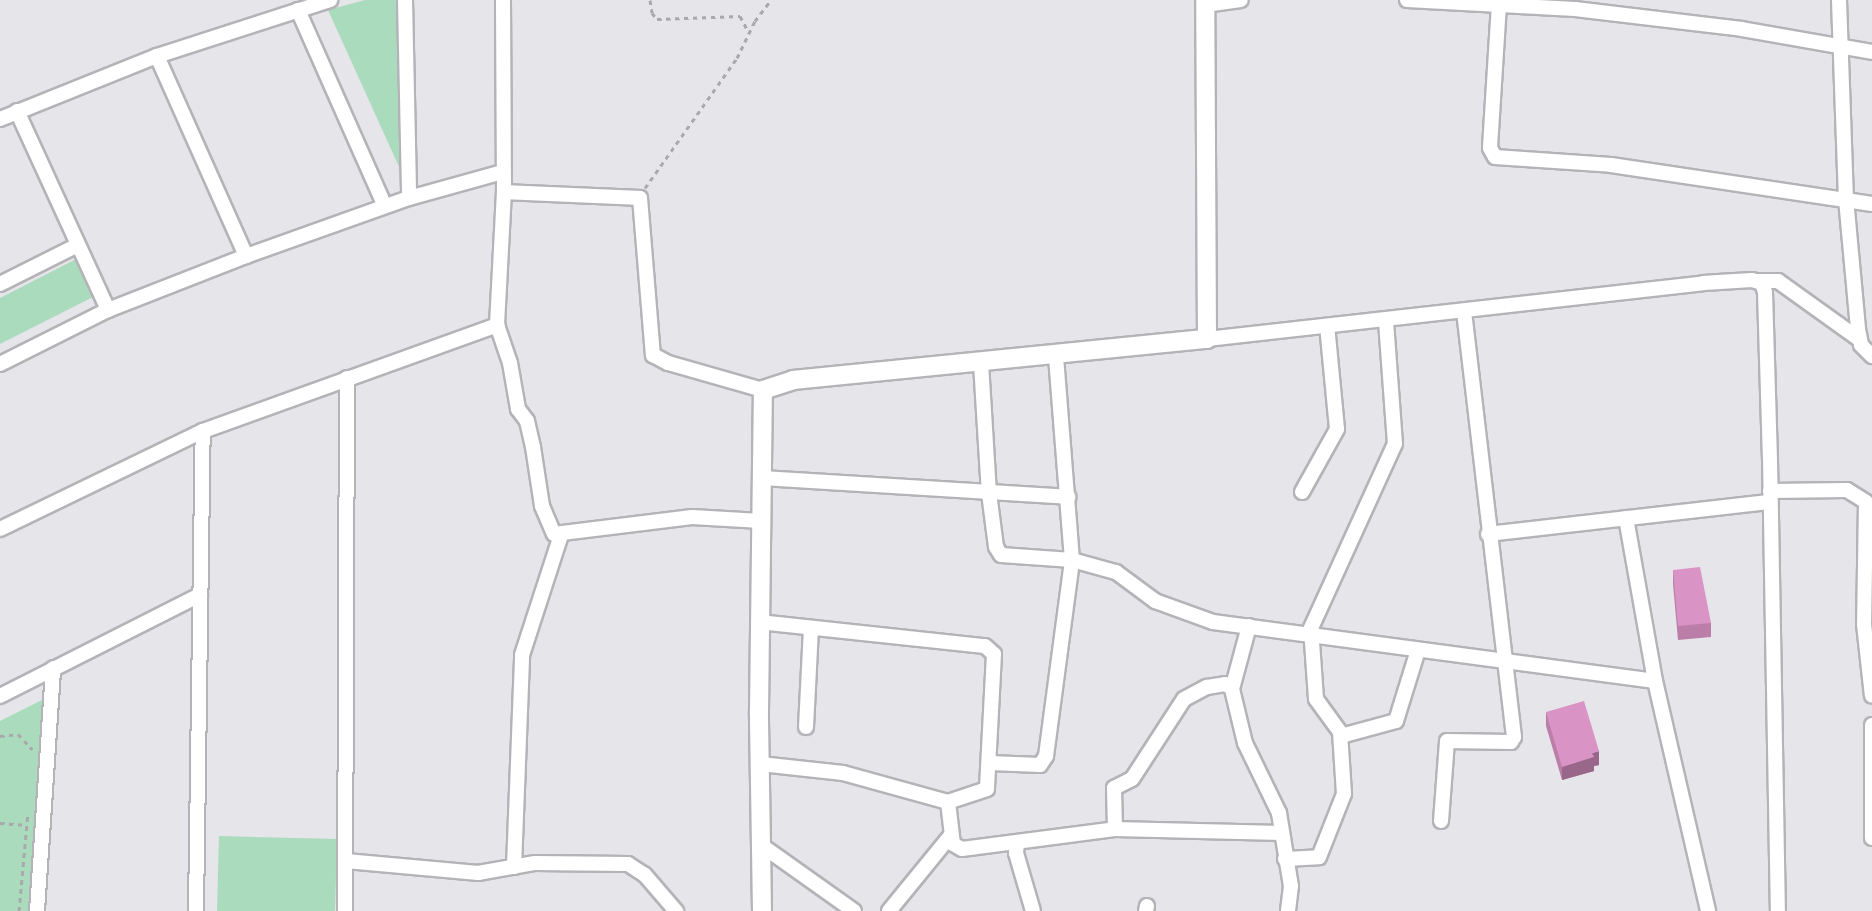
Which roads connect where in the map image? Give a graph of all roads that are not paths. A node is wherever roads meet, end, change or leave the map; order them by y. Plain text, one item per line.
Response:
1 (330, 0) edge
2 (405, 0) edge
3 (503, 0) edge
4 (1240, 0) edge
5 (1407, 0) edge
6 (1839, 0) edge
7 (1205, 3) edge
8 (1499, 4) junction
9 (298, 10) junction
10 (1839, 44) junction
11 (1872, 52) edge
12 (157, 56) junction
13 (17, 111) junction
14 (0, 119) edge
15 (503, 172) junction
16 (504, 192) junction
17 (409, 198) junction
18 (1846, 199) junction
19 (1872, 204) edge
20 (385, 206) junction
21 (78, 245) junction
22 (246, 256) junction
23 (1758, 281) junction
24 (0, 284) edge
25 (108, 310) junction
26 (1464, 311) junction
27 (1386, 320) junction
28 (497, 325) junction
29 (1326, 326) junction
30 (1207, 339) junction
31 (1859, 339) junction
32 (1056, 355) junction
33 (1872, 356) edge
34 (981, 363) junction
35 (0, 364) edge
36 (348, 378) junction
37 (763, 390) junction
38 (203, 431) junction
39 (761, 478) junction
40 (1302, 492) dead end
41 (989, 493) junction
42 (1068, 497) junction
43 (1770, 497) junction
44 (1626, 518) junction
45 (761, 521) junction
46 (0, 528) edge
47 (1488, 534) junction
48 (561, 535) junction
49 (1072, 560) junction
50 (200, 595) junction
51 (759, 622) junction
52 (1248, 626) junction
53 (811, 628) junction
54 (1310, 636) junction
55 (1418, 650) junction
56 (1504, 662) junction
57 (53, 669) junction
58 (1655, 681) junction
59 (1232, 688) junction
60 (0, 696) edge
61 (1872, 696) edge
62 (1872, 725) edge
63 (806, 727) dead end
64 (1341, 736) junction
65 (990, 763) junction
66 (760, 764) junction
67 (1871, 794) edge
68 (948, 802) junction
69 (1441, 822) dead end
70 (1115, 829) junction
71 (1282, 833) junction
72 (951, 835) junction
73 (1872, 838) edge
74 (1017, 843) junction
75 (761, 844) junction
76 (1285, 859) junction
77 (346, 861) junction
78 (514, 867) junction
79 (37, 911) edge
80 (196, 911) edge
81 (345, 911) edge
82 (676, 911) edge
83 (762, 911) edge
84 (854, 911) edge
85 (889, 911) edge
86 (1033, 911) edge
87 (1288, 911) edge
88 (1708, 911) edge
89 (1778, 911) edge

1 - 9 street
2 - 17 street
3 - 15 street
4 - 7 street
5 - 8 street
6 - 10 street
7 - 30 street
8 - 10 street
8 - 18 street
9 - 12 street
9 - 20 street
10 - 11 street
10 - 18 street
12 - 13 street
12 - 22 street
13 - 14 street
13 - 21 street
15 - 16 street
15 - 17 street
16 - 28 street
16 - 37 street
17 - 20 street
18 - 19 street
18 - 31 street
20 - 22 street
21 - 24 street
21 - 25 street
22 - 25 street
23 - 26 street
23 - 31 street
23 - 43 street
25 - 35 street
26 - 27 street
26 - 47 street
27 - 29 street
27 - 54 street
28 - 36 street
28 - 48 street
29 - 30 street
29 - 40 street
30 - 32 street
31 - 33 street
32 - 34 street
32 - 42 street
34 - 37 street
34 - 41 street
36 - 38 street
36 - 77 street
37 - 39 street
38 - 46 street
38 - 50 street
39 - 41 street
39 - 45 street
41 - 42 street
41 - 49 street
42 - 49 street
43 - 44 street
43 - 61 street
43 - 89 street
44 - 47 street
44 - 58 street
45 - 48 street
45 - 51 street
47 - 56 street
48 - 78 street
49 - 52 street
49 - 65 street
50 - 57 street
50 - 80 street
51 - 53 street
51 - 66 street
52 - 54 street
52 - 59 street
53 - 63 street
53 - 65 street
54 - 55 street
54 - 64 street
55 - 56 street
55 - 64 street
56 - 58 street
56 - 69 street
57 - 60 street
57 - 79 street
58 - 88 street
59 - 70 street
59 - 71 street
62 - 67 street
64 - 76 street
65 - 68 street
66 - 68 street
66 - 75 street
67 - 73 street
68 - 72 street
70 - 71 street
70 - 74 street
71 - 76 street
72 - 74 street
72 - 85 street
74 - 86 street
75 - 83 street
75 - 84 street
76 - 87 street
77 - 78 street
77 - 81 street
78 - 82 street

